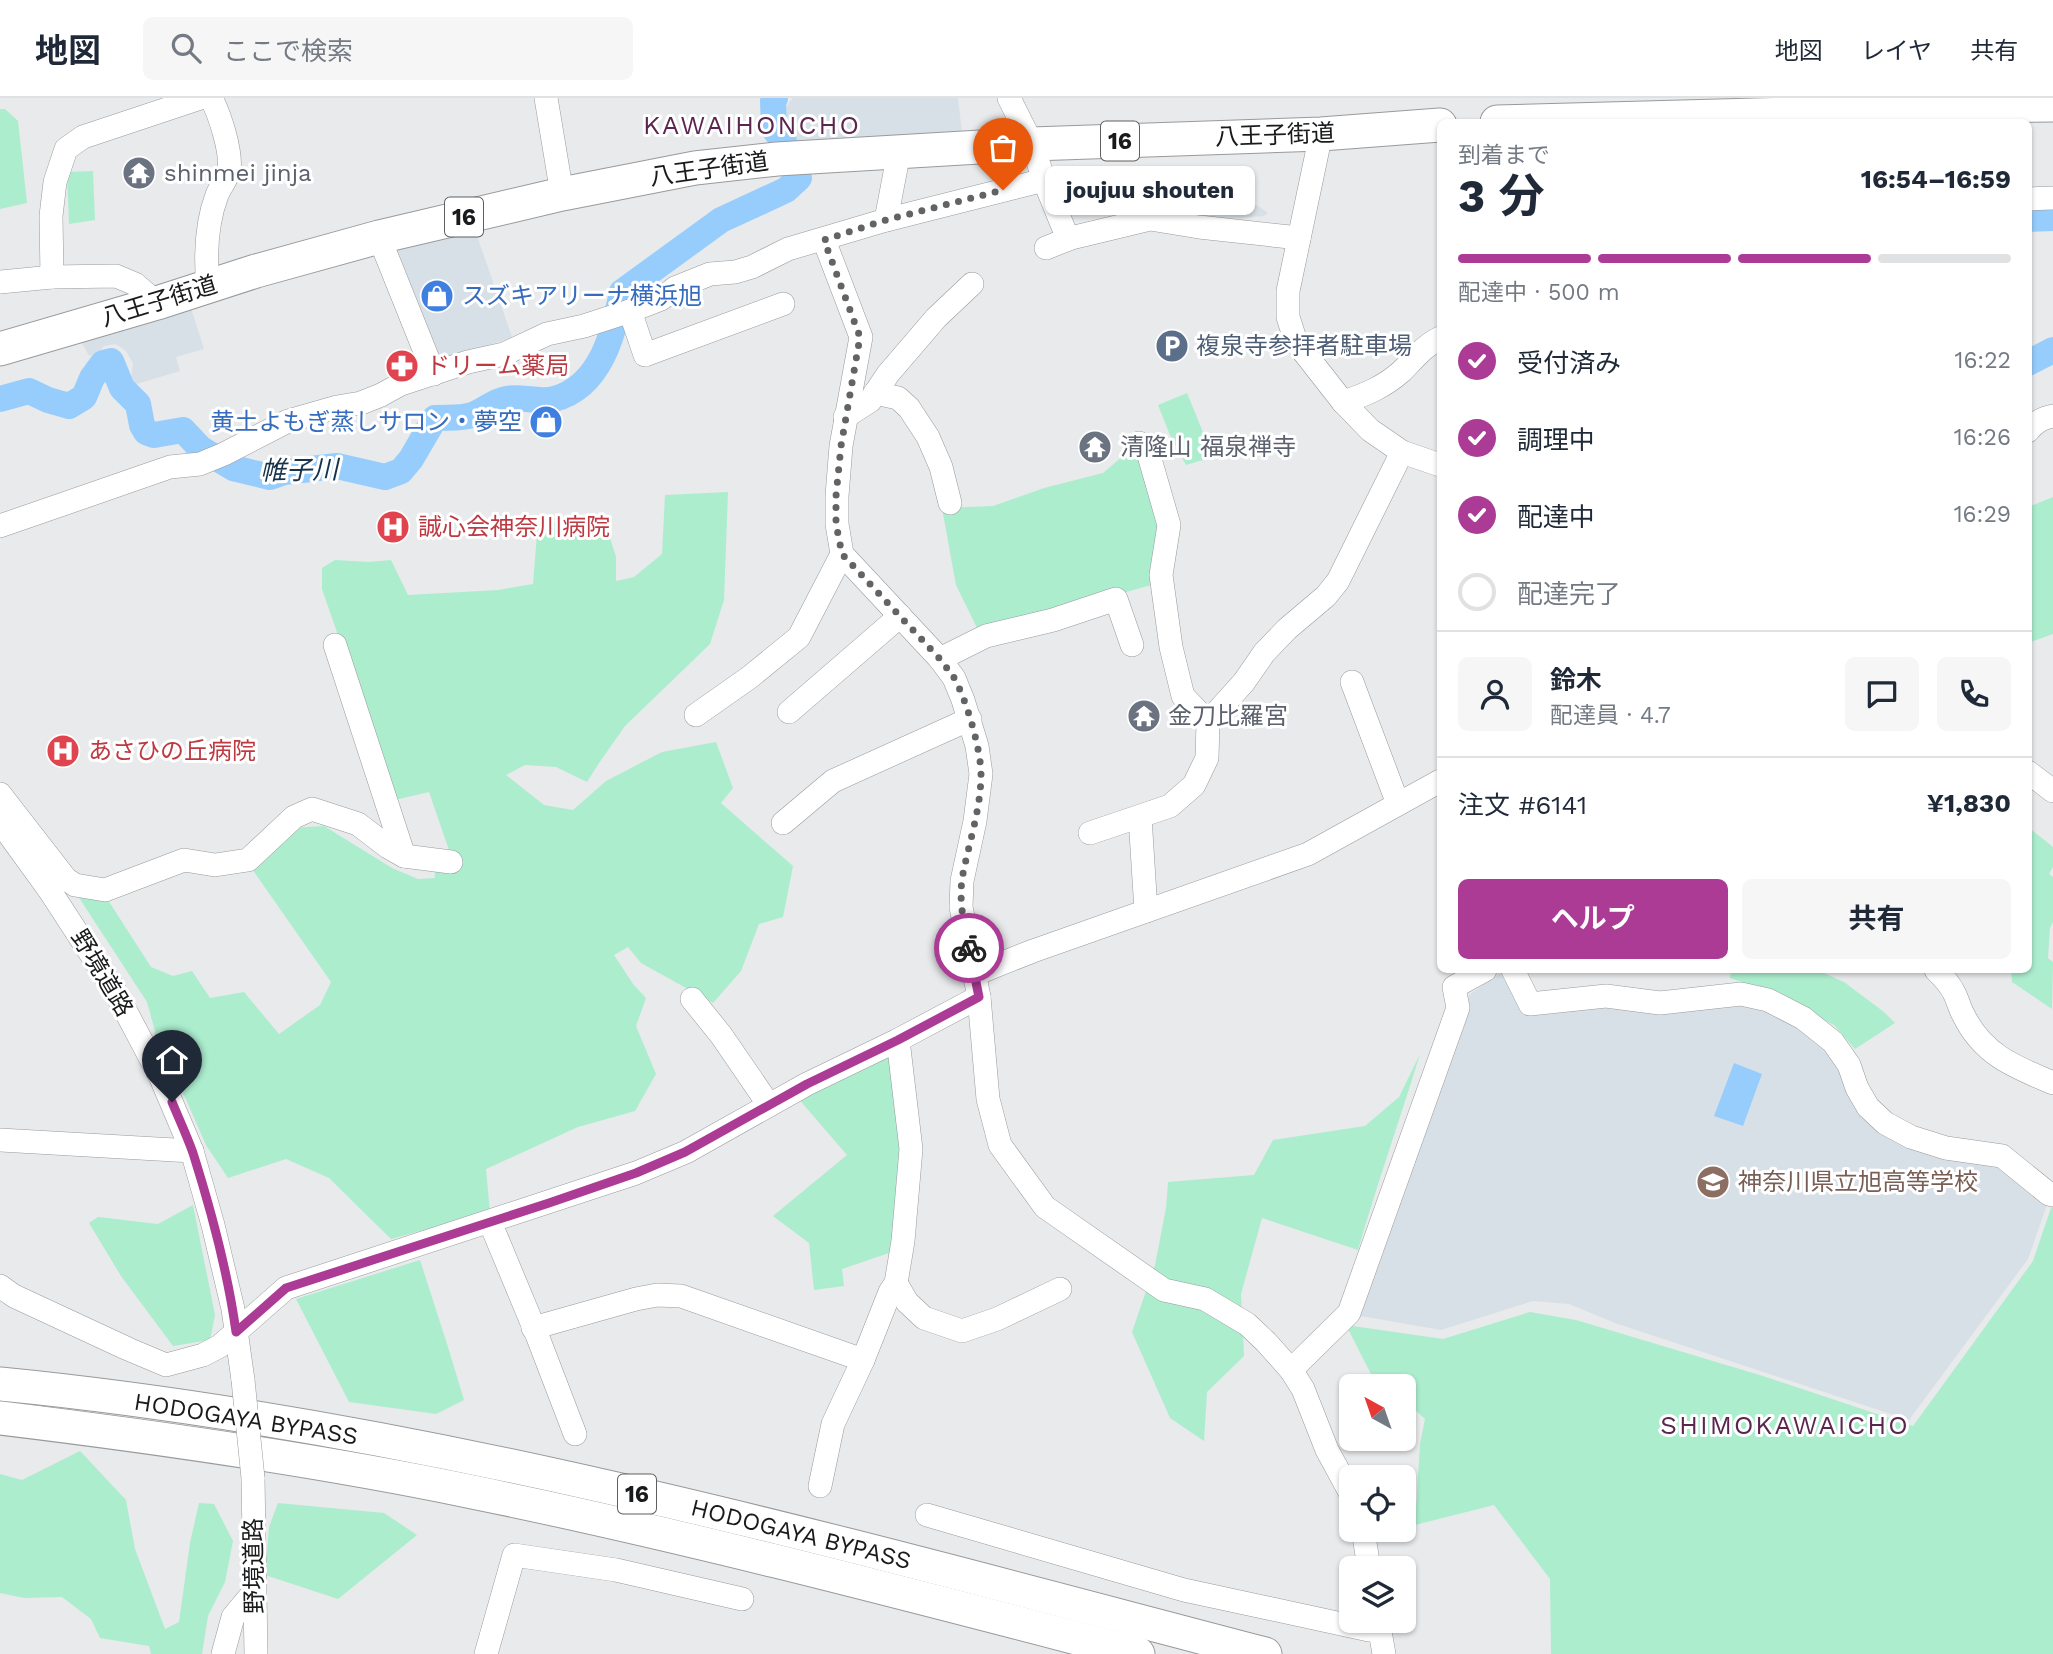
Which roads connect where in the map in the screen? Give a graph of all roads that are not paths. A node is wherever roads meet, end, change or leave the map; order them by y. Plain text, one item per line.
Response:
1 (200, 98) edge
2 (211, 98) edge
3 (546, 98) edge
4 (1009, 98) edge
5 (1949, 102) edge
6 (2053, 105) edge
7 (1828, 111) edge
8 (1681, 112) edge
9 (1552, 119) edge
10 (1437, 125) edge
11 (1321, 134) junction
12 (1032, 144) junction
13 (900, 152) junction
14 (1044, 180) junction
15 (562, 194) junction
16 (2053, 198) edge
17 (2032, 199) edge
18 (886, 220) junction
19 (379, 237) junction
20 (1298, 238) junction
21 (824, 240) junction
22 (1071, 240) junction
23 (1046, 248) dead end
24 (52, 277) junction
25 (0, 282) edge
26 (972, 284) dead end
27 (208, 286) junction
28 (158, 303) junction
29 (783, 304) dead end
30 (630, 311) junction
31 (1437, 340) edge
32 (0, 349) edge
33 (434, 374) junction
34 (875, 393) junction
35 (1343, 402) junction
36 (2053, 416) edge
37 (845, 417) junction
38 (2032, 425) edge
39 (1139, 443) dead end
40 (1402, 452) junction
41 (1437, 464) edge
42 (950, 503) dead end
43 (0, 526) edge
44 (842, 554) junction
45 (900, 617) junction
46 (335, 645) dead end
47 (1132, 645) dead end
48 (940, 659) junction
49 (1352, 682) dead end
50 (789, 712) dead end
51 (696, 715) dead end
52 (970, 719) junction
53 (1208, 722) junction
54 (2032, 775) edge
55 (1437, 783) edge
56 (2053, 791) edge
57 (0, 794) edge
58 (1398, 804) junction
59 (1140, 817) junction
60 (0, 822) edge
61 (783, 823) dead end
62 (1090, 833) dead end
63 (404, 856) junction
64 (451, 862) dead end
65 (1146, 911) junction
66 (1480, 973) edge
67 (1514, 973) edge
68 (1938, 973) edge
69 (975, 974) junction
70 (979, 997) junction
71 (692, 999) dead end
72 (898, 1040) junction
73 (2053, 1083) edge
74 (769, 1105) junction
75 (0, 1140) edge
76 (192, 1151) junction
77 (2053, 1195) edge
78 (490, 1222) junction
79 (896, 1283) junction
80 (0, 1286) edge
81 (1060, 1289) dead end
82 (533, 1328) junction
83 (236, 1332) junction
84 (863, 1360) junction
85 (1291, 1370) junction
86 (0, 1384) edge
87 (0, 1418) edge
88 (575, 1434) dead end
89 (1339, 1472) edge
90 (820, 1486) dead end
91 (928, 1515) dead end
92 (254, 1592) junction
93 (742, 1599) dead end
94 (1381, 1636) edge
95 (223, 1654) edge
96 (256, 1654) edge
97 (486, 1654) edge
98 (1138, 1654) edge
99 (1265, 1654) edge

1 - 24 street
2 - 27 street
3 - 15 street
4 - 12 street
5 - 6 highway
5 - 7 highway
7 - 8 highway
8 - 9 highway
10 - 11 highway, 八王子街道 / 16
11 - 12 highway, 八王子街道 / 16
11 - 20 street
12 - 13 highway, 八王子街道 / 16
12 - 14 street
13 - 15 highway, 八王子街道 / 16
13 - 18 street
14 - 18 street
14 - 22 street
15 - 19 highway, 八王子街道 / 16
16 - 17 street
18 - 21 street
19 - 27 highway, 八王子街道 / 16
19 - 33 street
20 - 22 street
20 - 35 street
21 - 30 street
21 - 37 street
22 - 23 street
24 - 25 street
24 - 28 street
26 - 34 street
27 - 28 highway, 八王子街道 / 16
28 - 32 highway, 八王子街道 / 16
29 - 30 street
30 - 33 street
31 - 35 street
33 - 43 street
34 - 37 street
34 - 42 street
35 - 40 street
36 - 38 street
37 - 44 street
39 - 53 street
40 - 41 street
40 - 53 street
44 - 45 street
44 - 51 street
45 - 48 street
45 - 50 street
46 - 63 street
47 - 48 street
48 - 52 street
49 - 58 street
52 - 61 street
52 - 69 street
53 - 59 street
54 - 56 street
55 - 58 street
57 - 63 street
58 - 65 street
59 - 62 street
59 - 65 street
60 - 76 street, 野境道路
63 - 64 street
65 - 69 street
66 - 85 street
67 - 77 street
68 - 73 street
69 - 70 street
70 - 72 street
70 - 85 street
71 - 74 street
72 - 74 street
72 - 79 street
74 - 78 street
75 - 76 street
76 - 83 street, 野境道路
78 - 82 street
78 - 83 street
79 - 81 street
79 - 84 street
80 - 83 street
82 - 84 street
82 - 88 street
83 - 92 street, 野境道路, bridge
84 - 90 street
85 - 89 street
86 - 99 highway, HODOGAYA BYPASS / 16
87 - 98 highway, HODOGAYA BYPASS / 16
91 - 94 street
92 - 95 street
92 - 96 street, 野境道路
93 - 97 street

